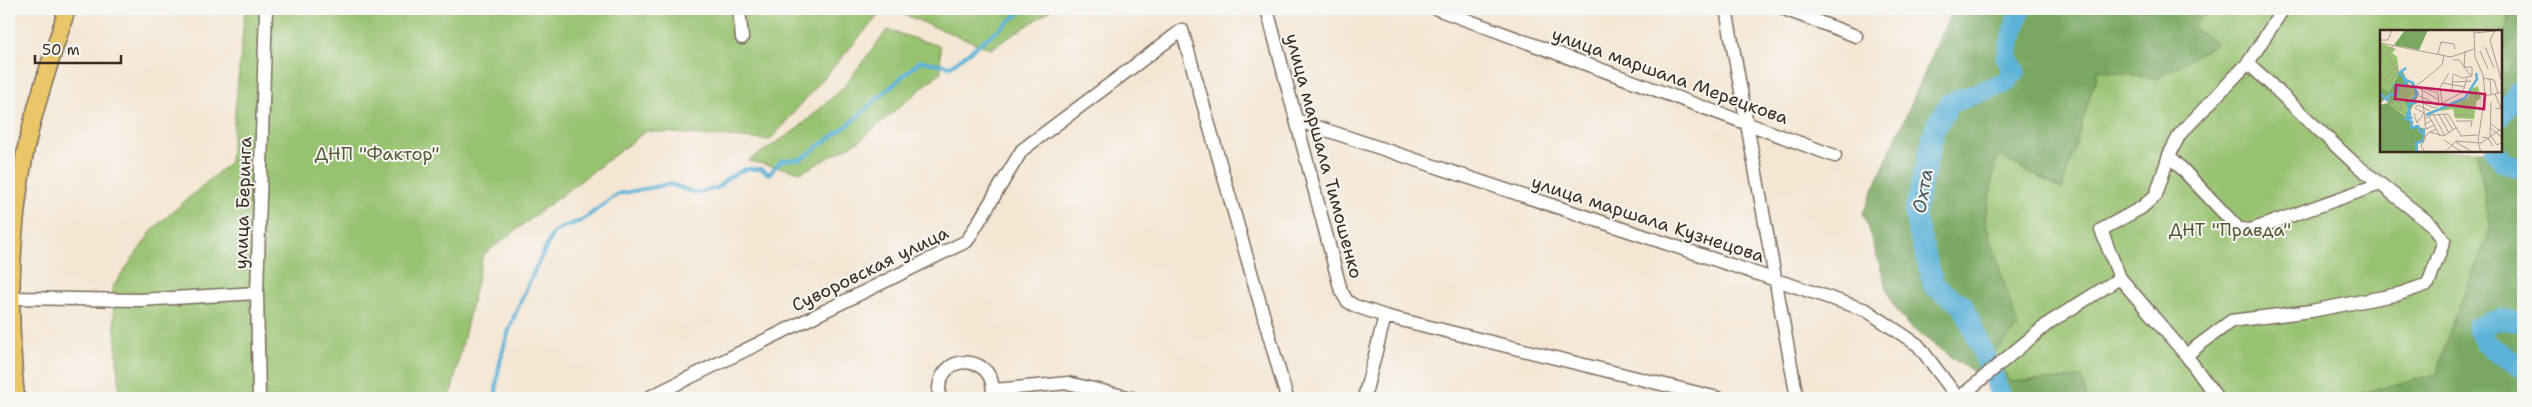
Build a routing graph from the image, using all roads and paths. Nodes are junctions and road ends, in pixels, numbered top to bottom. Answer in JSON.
{"nodes":[{"id":1,"x":67,"y":9,"type":"edge"},
{"id":2,"x":266,"y":9,"type":"edge"},
{"id":3,"x":739,"y":9,"type":"edge"},
{"id":4,"x":1267,"y":9,"type":"edge"},
{"id":5,"x":1438,"y":9,"type":"edge"},
{"id":6,"x":1726,"y":9,"type":"edge"},
{"id":7,"x":1784,"y":9,"type":"edge"},
{"id":8,"x":2283,"y":9,"type":"edge"},
{"id":9,"x":1856,"y":36,"type":"dead end"},
{"id":10,"x":742,"y":38,"type":"dead end"},
{"id":11,"x":2248,"y":63,"type":"junction"},
{"id":12,"x":1296,"y":120,"type":"junction"},
{"id":13,"x":1747,"y":123,"type":"junction"},
{"id":14,"x":2169,"y":155,"type":"junction"},
{"id":15,"x":1835,"y":156,"type":"dead end"},
{"id":16,"x":2380,"y":184,"type":"junction"},
{"id":17,"x":2120,"y":278,"type":"junction"},
{"id":18,"x":1776,"y":280,"type":"junction"},
{"id":19,"x":257,"y":293,"type":"junction"},
{"id":20,"x":12,"y":298,"type":"junction"},
{"id":21,"x":1385,"y":316,"type":"junction"},
{"id":22,"x":10,"y":349,"type":"edge"},
{"id":23,"x":2186,"y":355,"type":"junction"},
{"id":24,"x":993,"y":394,"type":"edge"},
{"id":25,"x":1961,"y":396,"type":"edge"},
{"id":26,"x":16,"y":398,"type":"edge"},
{"id":27,"x":259,"y":398,"type":"edge"},
{"id":28,"x":648,"y":398,"type":"edge"},
{"id":29,"x":939,"y":398,"type":"edge"},
{"id":30,"x":1132,"y":398,"type":"edge"},
{"id":31,"x":1287,"y":398,"type":"edge"},
{"id":32,"x":1364,"y":398,"type":"edge"},
{"id":33,"x":1718,"y":398,"type":"edge"},
{"id":34,"x":1797,"y":398,"type":"edge"},
{"id":35,"x":2217,"y":398,"type":"edge"}],
"edges":[{"from":1,"to":20,"type":"main road"},
{"from":2,"to":19,"type":"street","name":"улица Беринга"},
{"from":3,"to":10,"type":"street"},
{"from":4,"to":12,"type":"street","name":"улица маршала Тимошенко"},
{"from":5,"to":13,"type":"street","name":"улица маршала Мерецкова"},
{"from":6,"to":13,"type":"street"},
{"from":7,"to":9,"type":"street"},
{"from":8,"to":11,"type":"street"},
{"from":11,"to":14,"type":"street"},
{"from":11,"to":16,"type":"street"},
{"from":12,"to":18,"type":"street","name":"улица маршала Кузнецова"},
{"from":12,"to":21,"type":"street","name":"улица маршала Тимошенко"},
{"from":13,"to":15,"type":"street","name":"улица маршала Мерецкова"},
{"from":13,"to":18,"type":"street"},
{"from":14,"to":16,"type":"street"},
{"from":14,"to":17,"type":"street"},
{"from":16,"to":23,"type":"street"},
{"from":17,"to":23,"type":"street"},
{"from":17,"to":25,"type":"street"},
{"from":18,"to":25,"type":"street","name":"улица маршала Кузнецова"},
{"from":18,"to":34,"type":"street"},
{"from":19,"to":20,"type":"street"},
{"from":19,"to":27,"type":"street","name":"улица Беринга"},
{"from":20,"to":22,"type":"main road"},
{"from":21,"to":32,"type":"street"},
{"from":21,"to":33,"type":"street","name":"улица маршала Тимошенко"},
{"from":22,"to":26,"type":"main road"},
{"from":23,"to":35,"type":"street"},
{"from":24,"to":29,"type":"street"},
{"from":24,"to":30,"type":"street"},
{"from":28,"to":31,"type":"street","name":"Суворовская улица"}]}
